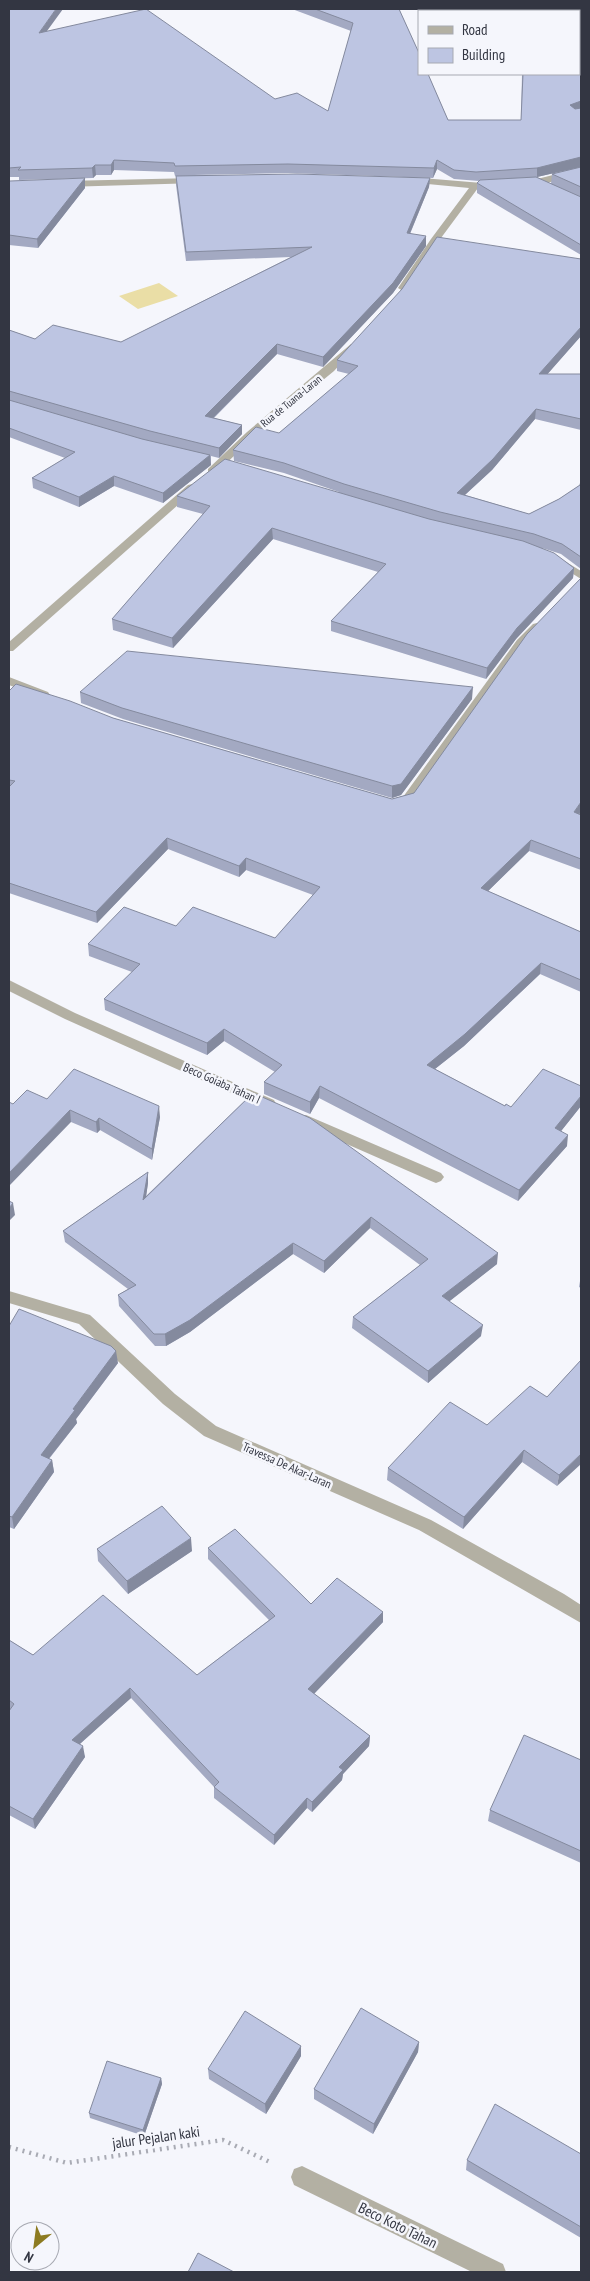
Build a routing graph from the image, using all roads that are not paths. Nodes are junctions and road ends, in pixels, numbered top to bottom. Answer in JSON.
{"nodes":[{"id":1,"x":581,"y":171,"type":"edge"},
{"id":2,"x":208,"y":180,"type":"edge"},
{"id":3,"x":404,"y":180,"type":"edge"},
{"id":4,"x":537,"y":182,"type":"junction"},
{"id":5,"x":59,"y":184,"type":"edge"},
{"id":6,"x":511,"y":184,"type":"edge"},
{"id":7,"x":493,"y":185,"type":"edge"},
{"id":8,"x":475,"y":186,"type":"junction"},
{"id":9,"x":555,"y":190,"type":"edge"},
{"id":10,"x":397,"y":296,"type":"edge"},
{"id":11,"x":357,"y":340,"type":"edge"},
{"id":12,"x":204,"y":458,"type":"edge"},
{"id":13,"x":228,"y":464,"type":"junction"},
{"id":14,"x":547,"y":555,"type":"edge"},
{"id":15,"x":579,"y":581,"type":"edge"},
{"id":16,"x":548,"y":614,"type":"edge"},
{"id":17,"x":9,"y":648,"type":"edge"},
{"id":18,"x":9,"y":681,"type":"edge"},
{"id":19,"x":54,"y":698,"type":"edge"},
{"id":20,"x":388,"y":803,"type":"edge"},
{"id":21,"x":9,"y":985,"type":"edge"},
{"id":22,"x":436,"y":1177,"type":"dead end"},
{"id":23,"x":9,"y":1297,"type":"edge"},
{"id":24,"x":581,"y":1615,"type":"edge"},
{"id":25,"x":302,"y":2177,"type":"road end"},
{"id":26,"x":495,"y":2272,"type":"edge"}],
"edges":[{"from":1,"to":4,"type":"street"},
{"from":2,"to":5,"type":"street"},
{"from":3,"to":8,"type":"street"},
{"from":4,"to":6,"type":"street"},
{"from":4,"to":9,"type":"street"},
{"from":7,"to":8,"type":"street"},
{"from":8,"to":10,"type":"street"},
{"from":11,"to":13,"type":"street","name":"Rua de Tuana-Laran"},
{"from":12,"to":13,"type":"street"},
{"from":13,"to":17,"type":"street","name":"Rua de Tuana-Laran"},
{"from":14,"to":15,"type":"street"},
{"from":16,"to":20,"type":"street"},
{"from":18,"to":19,"type":"street"},
{"from":21,"to":22,"type":"street","name":"Beco Goiaba Tahan I"},
{"from":23,"to":24,"type":"street","name":"Travessa De Akar-Laran"},
{"from":25,"to":26,"type":"street","name":"Beco Koto Tahan"}]}
